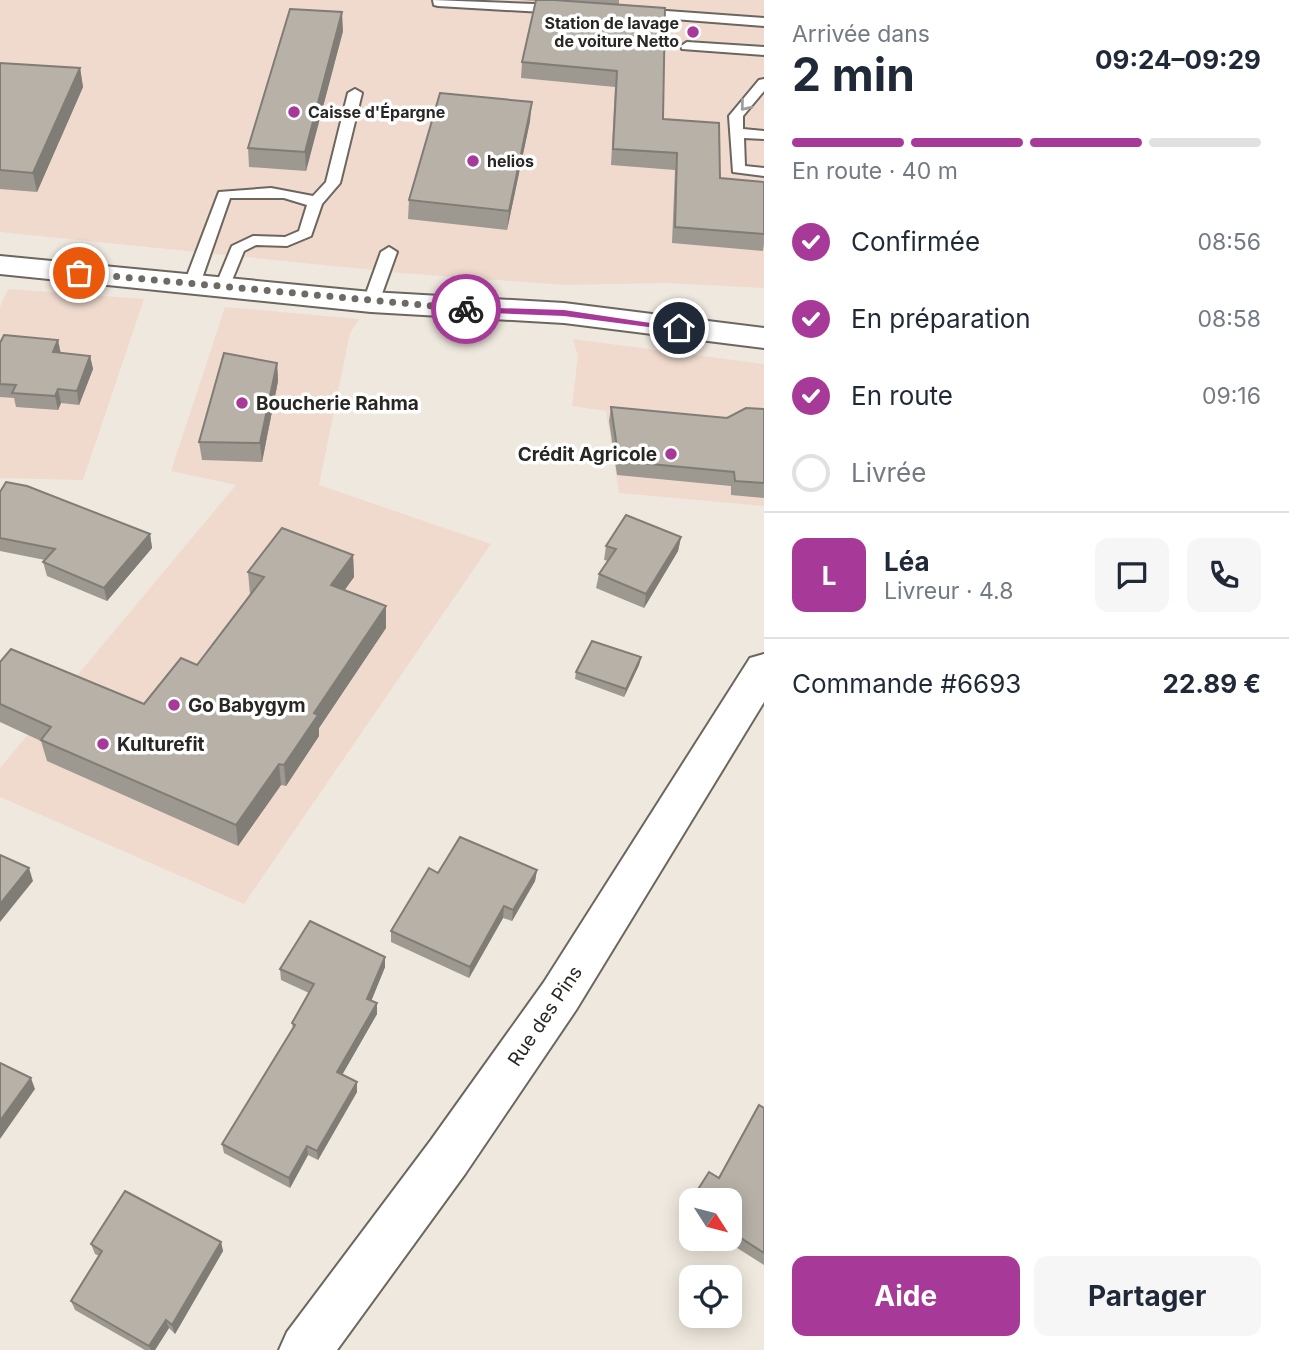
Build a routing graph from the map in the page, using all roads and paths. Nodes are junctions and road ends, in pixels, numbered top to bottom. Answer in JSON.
{"nodes":[{"id":1,"x":438,"y":2,"type":"edge"},
{"id":2,"x":646,"y":7,"type":"edge"},
{"id":3,"x":577,"y":10,"type":"edge"},
{"id":4,"x":619,"y":12,"type":"edge"},
{"id":5,"x":764,"y":22,"type":"edge"},
{"id":6,"x":687,"y":46,"type":"dead end"},
{"id":7,"x":764,"y":51,"type":"edge"},
{"id":8,"x":764,"y":83,"type":"edge"},
{"id":9,"x":355,"y":93,"type":"dead end"},
{"id":10,"x":738,"y":133,"type":"junction"},
{"id":11,"x":764,"y":135,"type":"edge"},
{"id":12,"x":764,"y":172,"type":"edge"},
{"id":13,"x":315,"y":203,"type":"junction"},
{"id":14,"x":389,"y":252,"type":"dead end"},
{"id":15,"x":0,"y":265,"type":"edge"},
{"id":16,"x":192,"y":284,"type":"junction"},
{"id":17,"x":223,"y":287,"type":"junction"},
{"id":18,"x":371,"y":302,"type":"junction"},
{"id":19,"x":564,"y":313,"type":"junction"},
{"id":20,"x":764,"y":314,"type":"edge"},
{"id":21,"x":764,"y":338,"type":"edge"},
{"id":22,"x":764,"y":669,"type":"edge"},
{"id":23,"x":305,"y":1350,"type":"edge"}],
"edges":[{"from":1,"to":3,"type":"lane"},
{"from":2,"to":4,"type":"lane"},
{"from":2,"to":5,"type":"lane"},
{"from":6,"to":7,"type":"lane"},
{"from":8,"to":10,"type":"lane","one_way":true},
{"from":9,"to":13,"type":"lane"},
{"from":10,"to":11,"type":"lane"},
{"from":10,"to":12,"type":"lane"},
{"from":13,"to":16,"type":"lane"},
{"from":13,"to":17,"type":"lane"},
{"from":14,"to":18,"type":"lane"},
{"from":15,"to":16,"type":"main road"},
{"from":16,"to":17,"type":"main road"},
{"from":17,"to":18,"type":"main road"},
{"from":18,"to":19,"type":"main road"},
{"from":19,"to":20,"type":"main road"},
{"from":19,"to":21,"type":"main road"},
{"from":22,"to":23,"type":"main road","name":"Rue des Pins"}]}
